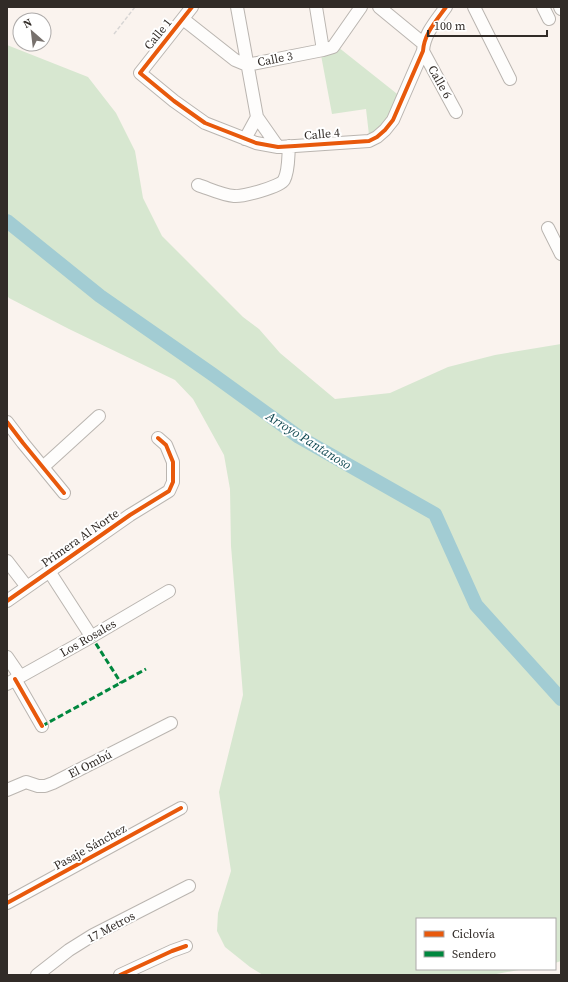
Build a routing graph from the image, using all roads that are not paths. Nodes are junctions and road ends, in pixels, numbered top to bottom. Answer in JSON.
{"nodes":[{"id":1,"x":192,"y":7,"type":"edge"},
{"id":2,"x":237,"y":7,"type":"edge"},
{"id":3,"x":316,"y":7,"type":"edge"},
{"id":4,"x":361,"y":7,"type":"edge"},
{"id":5,"x":379,"y":7,"type":"edge"},
{"id":6,"x":446,"y":7,"type":"edge"},
{"id":7,"x":474,"y":7,"type":"edge"},
{"id":8,"x":543,"y":7,"type":"edge"},
{"id":9,"x":183,"y":19,"type":"junction"},
{"id":10,"x":549,"y":19,"type":"dead end"},
{"id":11,"x":423,"y":47,"type":"junction"},
{"id":12,"x":323,"y":50,"type":"junction"},
{"id":13,"x":247,"y":65,"type":"junction"},
{"id":14,"x":140,"y":73,"type":"joint"},
{"id":15,"x":510,"y":79,"type":"dead end"},
{"id":16,"x":456,"y":112,"type":"dead end"},
{"id":17,"x":257,"y":117,"type":"junction"},
{"id":18,"x":245,"y":139,"type":"junction"},
{"id":19,"x":283,"y":146,"type":"junction"},
{"id":20,"x":198,"y":185,"type":"dead end"},
{"id":21,"x":548,"y":228,"type":"dead end"},
{"id":22,"x":561,"y":254,"type":"edge"},
{"id":23,"x":99,"y":416,"type":"dead end"},
{"id":24,"x":7,"y":422,"type":"edge"},
{"id":25,"x":158,"y":438,"type":"dead end"},
{"id":26,"x":43,"y":467,"type":"junction"},
{"id":27,"x":64,"y":493,"type":"dead end"},
{"id":28,"x":7,"y":561,"type":"edge"},
{"id":29,"x":49,"y":571,"type":"junction"},
{"id":30,"x":27,"y":587,"type":"junction"},
{"id":31,"x":169,"y":591,"type":"dead end"},
{"id":32,"x":7,"y":601,"type":"edge"},
{"id":33,"x":91,"y":636,"type":"junction"},
{"id":34,"x":7,"y":657,"type":"edge"},
{"id":35,"x":14,"y":680,"type":"edge"},
{"id":36,"x":171,"y":723,"type":"dead end"},
{"id":37,"x":42,"y":726,"type":"dead end"},
{"id":38,"x":7,"y":790,"type":"edge"},
{"id":39,"x":181,"y":808,"type":"dead end"},
{"id":40,"x":189,"y":886,"type":"dead end"},
{"id":41,"x":7,"y":903,"type":"edge"},
{"id":42,"x":186,"y":946,"type":"dead end"},
{"id":43,"x":37,"y":975,"type":"edge"},
{"id":44,"x":120,"y":975,"type":"edge"}],
"edges":[{"from":1,"to":9,"type":"street","name":"Calle 1"},
{"from":2,"to":13,"type":"street"},
{"from":3,"to":12,"type":"street"},
{"from":4,"to":12,"type":"street","name":"Calle 3"},
{"from":5,"to":11,"type":"street","name":"Calle 6"},
{"from":6,"to":11,"type":"street","name":"Calle 4"},
{"from":7,"to":15,"type":"street"},
{"from":8,"to":10,"type":"street"},
{"from":9,"to":13,"type":"street","name":"Calle 3"},
{"from":9,"to":14,"type":"street","name":"Calle 1"},
{"from":11,"to":16,"type":"street","name":"Calle 6"},
{"from":11,"to":19,"type":"street","name":"Calle 4"},
{"from":12,"to":13,"type":"street","name":"Calle 3"},
{"from":13,"to":17,"type":"street"},
{"from":14,"to":18,"type":"street","name":"Calle 4"},
{"from":17,"to":18,"type":"street"},
{"from":17,"to":19,"type":"street"},
{"from":18,"to":19,"type":"street","name":"Calle 4"},
{"from":19,"to":20,"type":"street"},
{"from":21,"to":22,"type":"street"},
{"from":23,"to":26,"type":"street"},
{"from":24,"to":26,"type":"street"},
{"from":25,"to":29,"type":"street","name":"Primera Al Norte"},
{"from":26,"to":27,"type":"street"},
{"from":28,"to":30,"type":"street"},
{"from":29,"to":30,"type":"street","name":"Primera Al Norte"},
{"from":29,"to":33,"type":"street"},
{"from":30,"to":32,"type":"street","name":"Primera Al Norte"},
{"from":31,"to":33,"type":"street","name":"Los Rosales"},
{"from":33,"to":35,"type":"street","name":"Los Rosales"},
{"from":34,"to":35,"type":"street"},
{"from":35,"to":37,"type":"street"},
{"from":36,"to":38,"type":"street","name":"El Ombú"},
{"from":39,"to":41,"type":"street","name":"Pasaje Sánchez"},
{"from":40,"to":43,"type":"street","name":"17 Metros"},
{"from":42,"to":44,"type":"street"}]}
